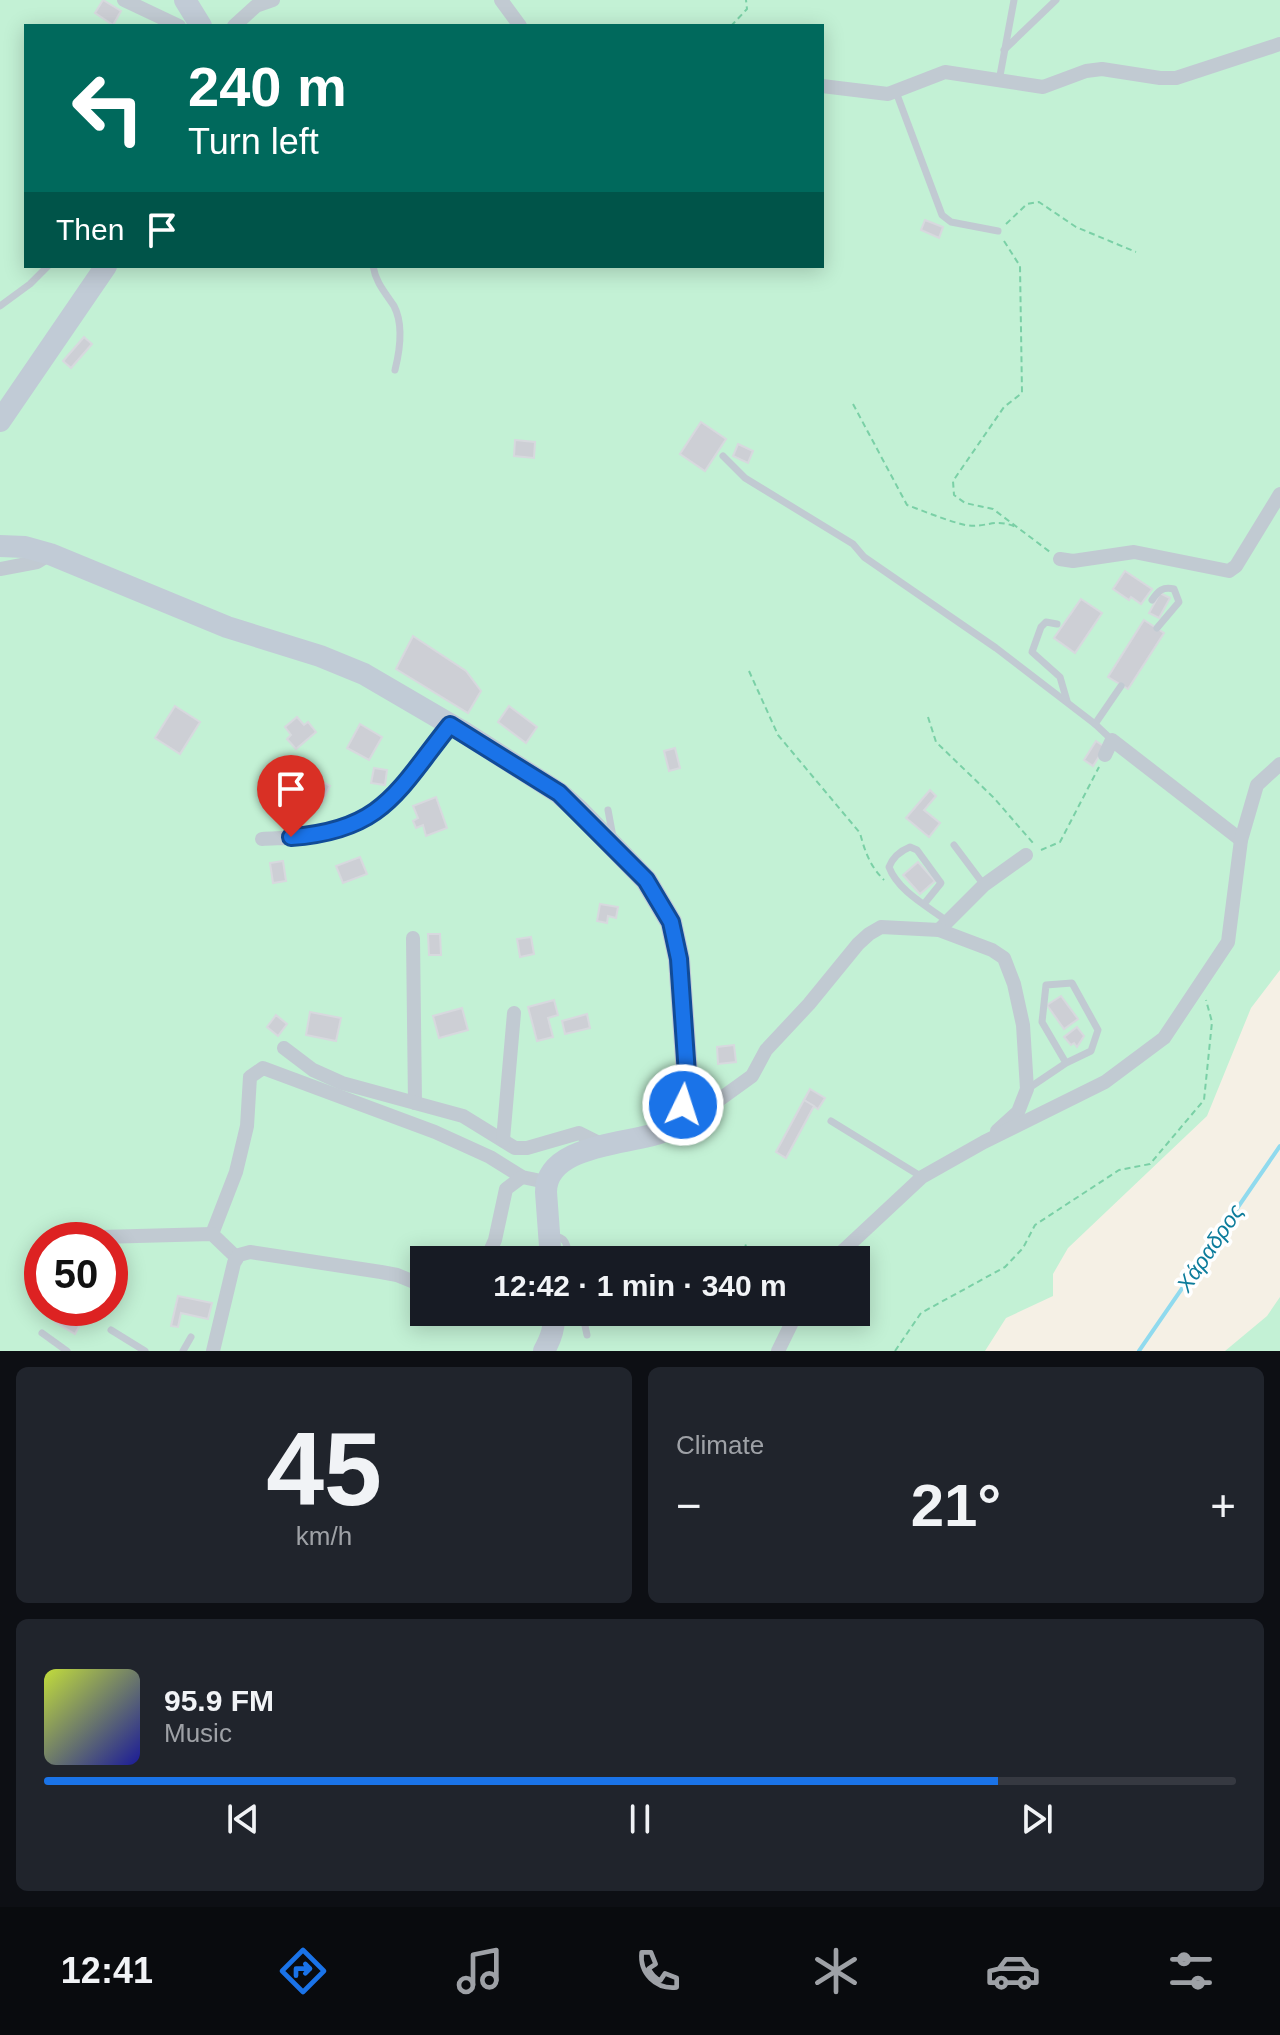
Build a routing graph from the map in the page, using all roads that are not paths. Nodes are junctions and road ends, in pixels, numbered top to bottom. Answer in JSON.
{"nodes":[{"id":1,"x":124,"y":0,"type":"edge"},
{"id":2,"x":185,"y":0,"type":"edge"},
{"id":3,"x":273,"y":0,"type":"edge"},
{"id":4,"x":501,"y":0,"type":"edge"},
{"id":5,"x":1014,"y":0,"type":"edge"},
{"id":6,"x":1056,"y":0,"type":"edge"},
{"id":7,"x":175,"y":24,"type":"edge"},
{"id":8,"x":200,"y":24,"type":"edge"},
{"id":9,"x":236,"y":24,"type":"edge"},
{"id":10,"x":519,"y":24,"type":"edge"},
{"id":11,"x":1280,"y":44,"type":"edge"},
{"id":12,"x":1003,"y":51,"type":"junction"},
{"id":13,"x":999,"y":81,"type":"junction"},
{"id":14,"x":824,"y":86,"type":"edge"},
{"id":15,"x":845,"y":87,"type":"junction"},
{"id":16,"x":896,"y":92,"type":"junction"},
{"id":17,"x":824,"y":94,"type":"edge"},
{"id":18,"x":998,"y":231,"type":"road end"},
{"id":19,"x":46,"y":268,"type":"edge"},
{"id":20,"x":105,"y":268,"type":"edge"},
{"id":21,"x":373,"y":268,"type":"edge"},
{"id":22,"x":0,"y":306,"type":"edge"},
{"id":23,"x":395,"y":370,"type":"dead end"},
{"id":24,"x":0,"y":421,"type":"edge"},
{"id":25,"x":723,"y":456,"type":"dead end"},
{"id":26,"x":1280,"y":494,"type":"edge"},
{"id":27,"x":0,"y":546,"type":"edge"},
{"id":28,"x":50,"y":554,"type":"junction"},
{"id":29,"x":1060,"y":559,"type":"road end"},
{"id":30,"x":0,"y":569,"type":"edge"},
{"id":31,"x":1152,"y":600,"type":"dead end"},
{"id":32,"x":1057,"y":624,"type":"dead end"},
{"id":33,"x":1157,"y":628,"type":"dead end"},
{"id":34,"x":1121,"y":686,"type":"dead end"},
{"id":35,"x":1068,"y":703,"type":"junction"},
{"id":36,"x":1095,"y":724,"type":"junction"},
{"id":37,"x":450,"y":725,"type":"junction"},
{"id":38,"x":1112,"y":740,"type":"junction"},
{"id":39,"x":1105,"y":755,"type":"road end"},
{"id":40,"x":1280,"y":764,"type":"edge"},
{"id":41,"x":608,"y":810,"type":"dead end"},
{"id":42,"x":262,"y":839,"type":"dead end"},
{"id":43,"x":1241,"y":840,"type":"junction"},
{"id":44,"x":954,"y":845,"type":"dead end"},
{"id":45,"x":614,"y":847,"type":"junction"},
{"id":46,"x":1026,"y":855,"type":"dead end"},
{"id":47,"x":984,"y":885,"type":"junction"},
{"id":48,"x":924,"y":904,"type":"junction"},
{"id":49,"x":943,"y":925,"type":"junction"},
{"id":50,"x":413,"y":938,"type":"dead end"},
{"id":51,"x":514,"y":1013,"type":"dead end"},
{"id":52,"x":284,"y":1048,"type":"dead end"},
{"id":53,"x":1066,"y":1063,"type":"junction"},
{"id":54,"x":1027,"y":1089,"type":"junction"},
{"id":55,"x":415,"y":1103,"type":"junction"},
{"id":56,"x":675,"y":1121,"type":"junction"},
{"id":57,"x":831,"y":1121,"type":"dead end"},
{"id":58,"x":503,"y":1140,"type":"junction"},
{"id":59,"x":984,"y":1142,"type":"junction"},
{"id":60,"x":605,"y":1146,"type":"junction"},
{"id":61,"x":522,"y":1177,"type":"junction"},
{"id":62,"x":922,"y":1177,"type":"junction"},
{"id":63,"x":546,"y":1182,"type":"junction"},
{"id":64,"x":212,"y":1234,"type":"junction"},
{"id":65,"x":128,"y":1236,"type":"edge"},
{"id":66,"x":550,"y":1236,"type":"junction"},
{"id":67,"x":492,"y":1246,"type":"edge"},
{"id":68,"x":550,"y":1246,"type":"edge"},
{"id":69,"x":567,"y":1246,"type":"edge"},
{"id":70,"x":848,"y":1246,"type":"edge"},
{"id":71,"x":236,"y":1257,"type":"junction"},
{"id":72,"x":410,"y":1280,"type":"edge"},
{"id":73,"x":554,"y":1326,"type":"edge"},
{"id":74,"x":585,"y":1326,"type":"edge"},
{"id":75,"x":790,"y":1326,"type":"edge"},
{"id":76,"x":111,"y":1330,"type":"dead end"},
{"id":77,"x":42,"y":1333,"type":"dead end"},
{"id":78,"x":587,"y":1335,"type":"dead end"},
{"id":79,"x":191,"y":1337,"type":"dead end"},
{"id":80,"x":67,"y":1351,"type":"edge"},
{"id":81,"x":145,"y":1351,"type":"edge"},
{"id":82,"x":183,"y":1351,"type":"edge"},
{"id":83,"x":213,"y":1351,"type":"edge"},
{"id":84,"x":544,"y":1351,"type":"edge"},
{"id":85,"x":778,"y":1351,"type":"edge"}],
"edges":[{"from":1,"to":7,"type":"street"},
{"from":2,"to":8,"type":"main road"},
{"from":3,"to":9,"type":"street"},
{"from":4,"to":10,"type":"street"},
{"from":5,"to":12,"type":"lane"},
{"from":6,"to":12,"type":"lane"},
{"from":11,"to":13,"type":"street"},
{"from":12,"to":13,"type":"lane"},
{"from":13,"to":16,"type":"street"},
{"from":14,"to":15,"type":"street"},
{"from":15,"to":16,"type":"street"},
{"from":15,"to":17,"type":"lane"},
{"from":16,"to":18,"type":"lane"},
{"from":19,"to":22,"type":"lane"},
{"from":20,"to":24,"type":"main road"},
{"from":21,"to":23,"type":"lane"},
{"from":25,"to":35,"type":"lane"},
{"from":26,"to":29,"type":"street"},
{"from":27,"to":28,"type":"main road"},
{"from":28,"to":30,"type":"street"},
{"from":28,"to":37,"type":"main road"},
{"from":31,"to":33,"type":"lane"},
{"from":32,"to":35,"type":"lane"},
{"from":34,"to":36,"type":"lane"},
{"from":35,"to":36,"type":"lane"},
{"from":36,"to":38,"type":"lane"},
{"from":37,"to":42,"type":"street"},
{"from":37,"to":45,"type":"main road"},
{"from":38,"to":39,"type":"street"},
{"from":38,"to":43,"type":"street"},
{"from":40,"to":43,"type":"street"},
{"from":41,"to":45,"type":"lane"},
{"from":43,"to":59,"type":"street"},
{"from":44,"to":47,"type":"lane"},
{"from":45,"to":56,"type":"main road"},
{"from":46,"to":47,"type":"street"},
{"from":47,"to":49,"type":"street"},
{"from":48,"to":48,"type":"lane"},
{"from":48,"to":49,"type":"lane"},
{"from":49,"to":54,"type":"street"},
{"from":49,"to":56,"type":"street"},
{"from":50,"to":55,"type":"street"},
{"from":51,"to":58,"type":"street"},
{"from":52,"to":55,"type":"street"},
{"from":53,"to":53,"type":"lane"},
{"from":53,"to":54,"type":"lane"},
{"from":54,"to":59,"type":"street"},
{"from":55,"to":58,"type":"street"},
{"from":56,"to":60,"type":"main road"},
{"from":57,"to":62,"type":"lane"},
{"from":58,"to":60,"type":"street"},
{"from":59,"to":62,"type":"street"},
{"from":60,"to":63,"type":"main road"},
{"from":61,"to":63,"type":"street"},
{"from":61,"to":64,"type":"street"},
{"from":61,"to":67,"type":"street"},
{"from":62,"to":70,"type":"street"},
{"from":63,"to":66,"type":"main road"},
{"from":64,"to":65,"type":"street"},
{"from":64,"to":71,"type":"street"},
{"from":66,"to":68,"type":"main road"},
{"from":66,"to":69,"type":"lane"},
{"from":71,"to":72,"type":"street"},
{"from":71,"to":83,"type":"street"},
{"from":73,"to":84,"type":"main road"},
{"from":74,"to":78,"type":"lane"},
{"from":75,"to":85,"type":"street"},
{"from":76,"to":81,"type":"lane"},
{"from":77,"to":80,"type":"lane"},
{"from":79,"to":82,"type":"lane"}]}
